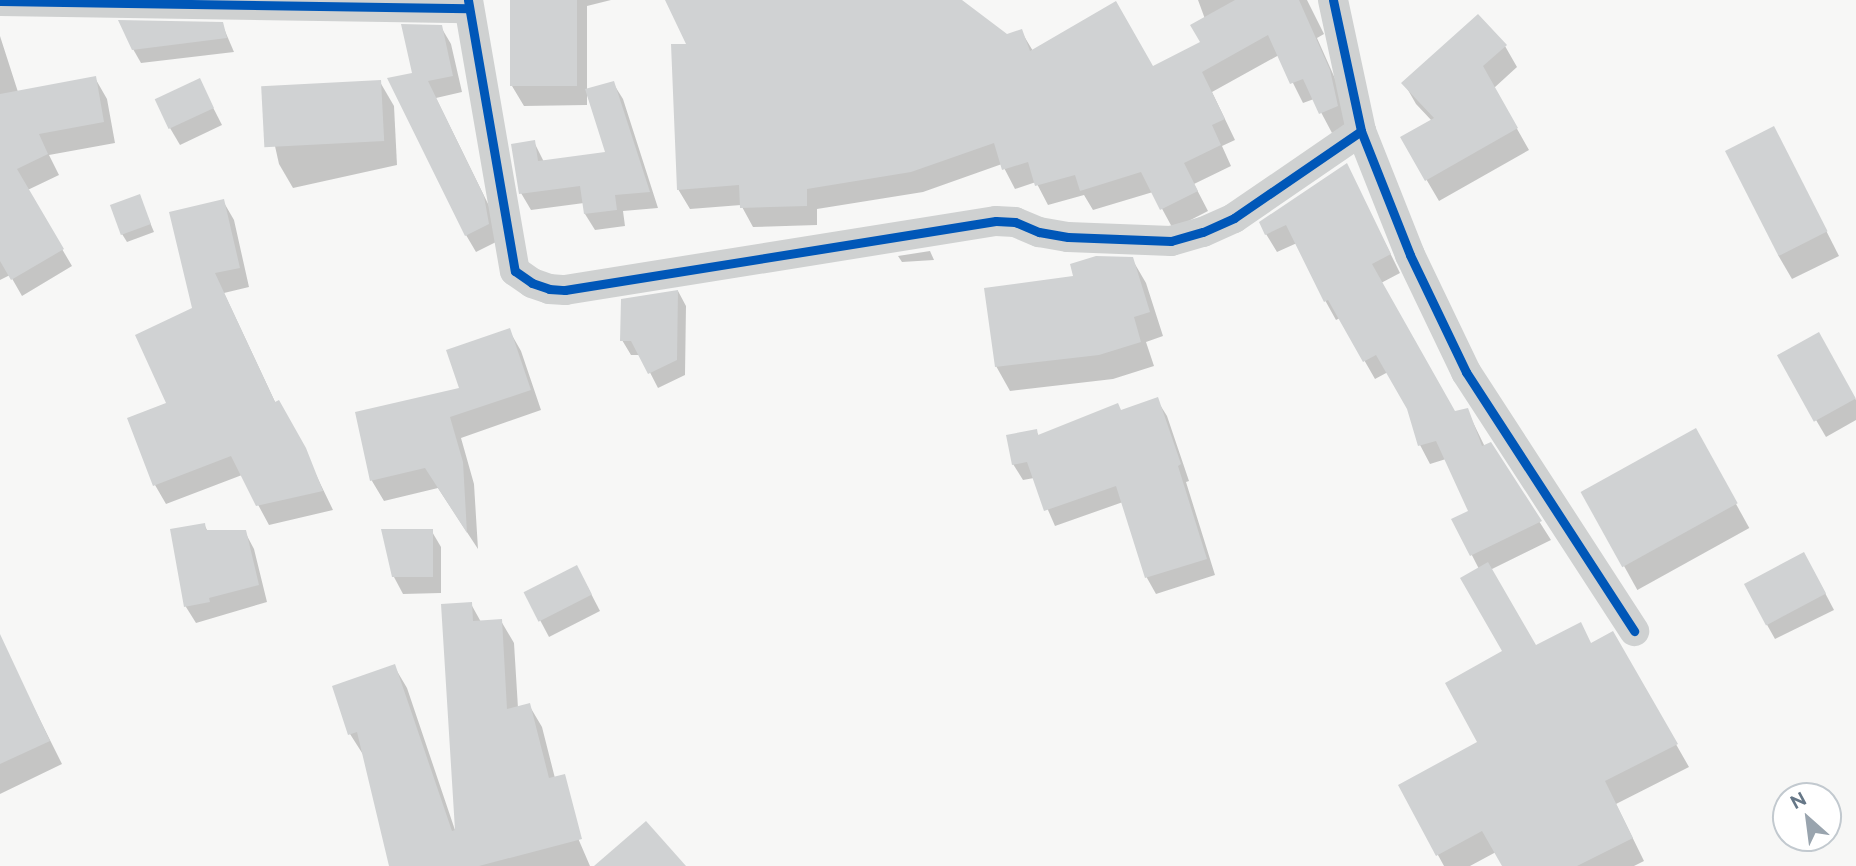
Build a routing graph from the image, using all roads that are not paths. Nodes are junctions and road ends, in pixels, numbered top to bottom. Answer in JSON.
{"nodes":[{"id":1,"x":1333,"y":0,"type":"edge"},
{"id":2,"x":0,"y":1,"type":"edge"},
{"id":3,"x":468,"y":4,"type":"edge"},
{"id":4,"x":1360,"y":131,"type":"junction"},
{"id":5,"x":1634,"y":631,"type":"dead end"}],
"edges":[{"from":1,"to":4,"type":"street"},
{"from":2,"to":3,"type":"street"},
{"from":3,"to":4,"type":"street"},
{"from":4,"to":5,"type":"street"}]}
